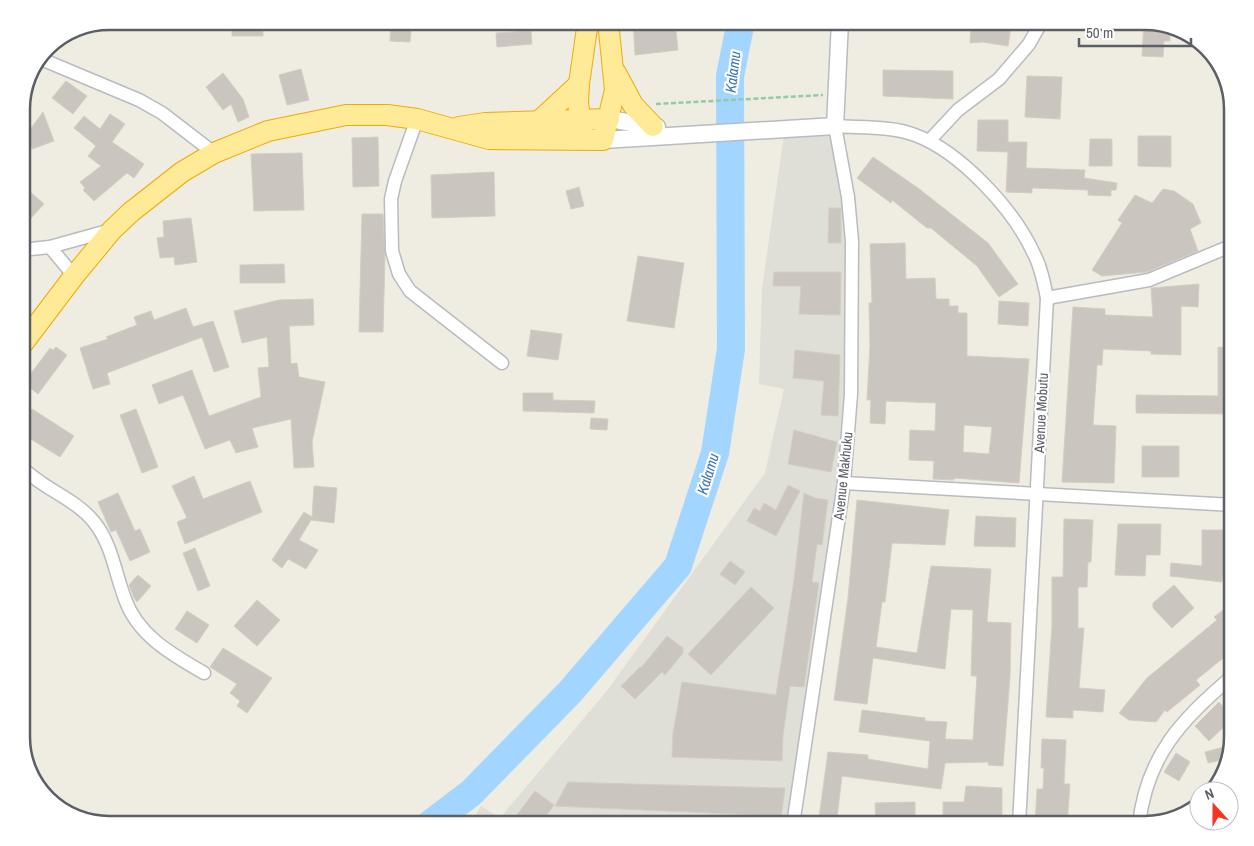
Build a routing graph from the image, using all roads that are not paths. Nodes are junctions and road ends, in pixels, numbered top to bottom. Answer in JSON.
{"nodes":[{"id":1,"x":587,"y":30,"type":"edge"},
{"id":2,"x":609,"y":30,"type":"edge"},
{"id":3,"x":840,"y":30,"type":"edge"},
{"id":4,"x":1037,"y":30,"type":"edge"},
{"id":5,"x":46,"y":61,"type":"edge"},
{"id":6,"x":615,"y":73,"type":"junction"},
{"id":7,"x":579,"y":84,"type":"junction"},
{"id":8,"x":417,"y":119,"type":"junction"},
{"id":9,"x":580,"y":119,"type":"junction"},
{"id":10,"x":609,"y":119,"type":"junction"},
{"id":11,"x":538,"y":122,"type":"junction"},
{"id":12,"x":653,"y":126,"type":"junction"},
{"id":13,"x":836,"y":126,"type":"junction"},
{"id":14,"x":455,"y":128,"type":"junction"},
{"id":15,"x":686,"y":134,"type":"junction"},
{"id":16,"x":582,"y":140,"type":"junction"},
{"id":17,"x":603,"y":140,"type":"junction"},
{"id":18,"x":929,"y":141,"type":"junction"},
{"id":19,"x":214,"y":152,"type":"junction"},
{"id":20,"x":112,"y":230,"type":"junction"},
{"id":21,"x":50,"y":247,"type":"junction"},
{"id":22,"x":30,"y":249,"type":"edge"},
{"id":23,"x":1224,"y":249,"type":"edge"},
{"id":24,"x":74,"y":276,"type":"junction"},
{"id":25,"x":1047,"y":298,"type":"junction"},
{"id":26,"x":30,"y":334,"type":"edge"},
{"id":27,"x":502,"y":363,"type":"dead end"},
{"id":28,"x":30,"y":476,"type":"edge"},
{"id":29,"x":844,"y":483,"type":"junction"},
{"id":30,"x":1037,"y":495,"type":"junction"},
{"id":31,"x":1224,"y":505,"type":"edge"},
{"id":32,"x":204,"y":673,"type":"dead end"},
{"id":33,"x":1224,"y":683,"type":"edge"},
{"id":34,"x":794,"y":816,"type":"edge"},
{"id":35,"x":1019,"y":816,"type":"edge"},
{"id":36,"x":1140,"y":816,"type":"edge"}],
"edges":[{"from":1,"to":7,"type":"highway"},
{"from":2,"to":6,"type":"highway"},
{"from":3,"to":13,"type":"main road"},
{"from":4,"to":18,"type":"street"},
{"from":5,"to":19,"type":"street"},
{"from":6,"to":10,"type":"highway"},
{"from":6,"to":12,"type":"highway"},
{"from":7,"to":9,"type":"highway"},
{"from":7,"to":11,"type":"highway"},
{"from":8,"to":14,"type":"highway"},
{"from":8,"to":19,"type":"highway"},
{"from":8,"to":27,"type":"street"},
{"from":9,"to":10,"type":"highway"},
{"from":9,"to":11,"type":"highway"},
{"from":9,"to":16,"type":"highway"},
{"from":10,"to":12,"type":"main road"},
{"from":10,"to":17,"type":"highway"},
{"from":11,"to":14,"type":"highway"},
{"from":12,"to":15,"type":"main road"},
{"from":13,"to":15,"type":"main road"},
{"from":13,"to":18,"type":"street","name":"Avenue Mobutu"},
{"from":13,"to":29,"type":"street","name":"Avenue Makhuku"},
{"from":14,"to":16,"type":"highway"},
{"from":15,"to":17,"type":"main road"},
{"from":16,"to":17,"type":"highway"},
{"from":18,"to":25,"type":"street","name":"Avenue Mobutu"},
{"from":19,"to":20,"type":"highway"},
{"from":20,"to":21,"type":"street"},
{"from":20,"to":24,"type":"highway"},
{"from":21,"to":22,"type":"street"},
{"from":21,"to":24,"type":"street"},
{"from":23,"to":25,"type":"street"},
{"from":24,"to":26,"type":"highway"},
{"from":25,"to":30,"type":"street","name":"Avenue Mobutu"},
{"from":28,"to":32,"type":"street"},
{"from":29,"to":30,"type":"street"},
{"from":29,"to":34,"type":"street","name":"Avenue Makhuku"},
{"from":30,"to":31,"type":"street"},
{"from":30,"to":35,"type":"street","name":"Avenue Mobutu"},
{"from":33,"to":36,"type":"street"}]}
